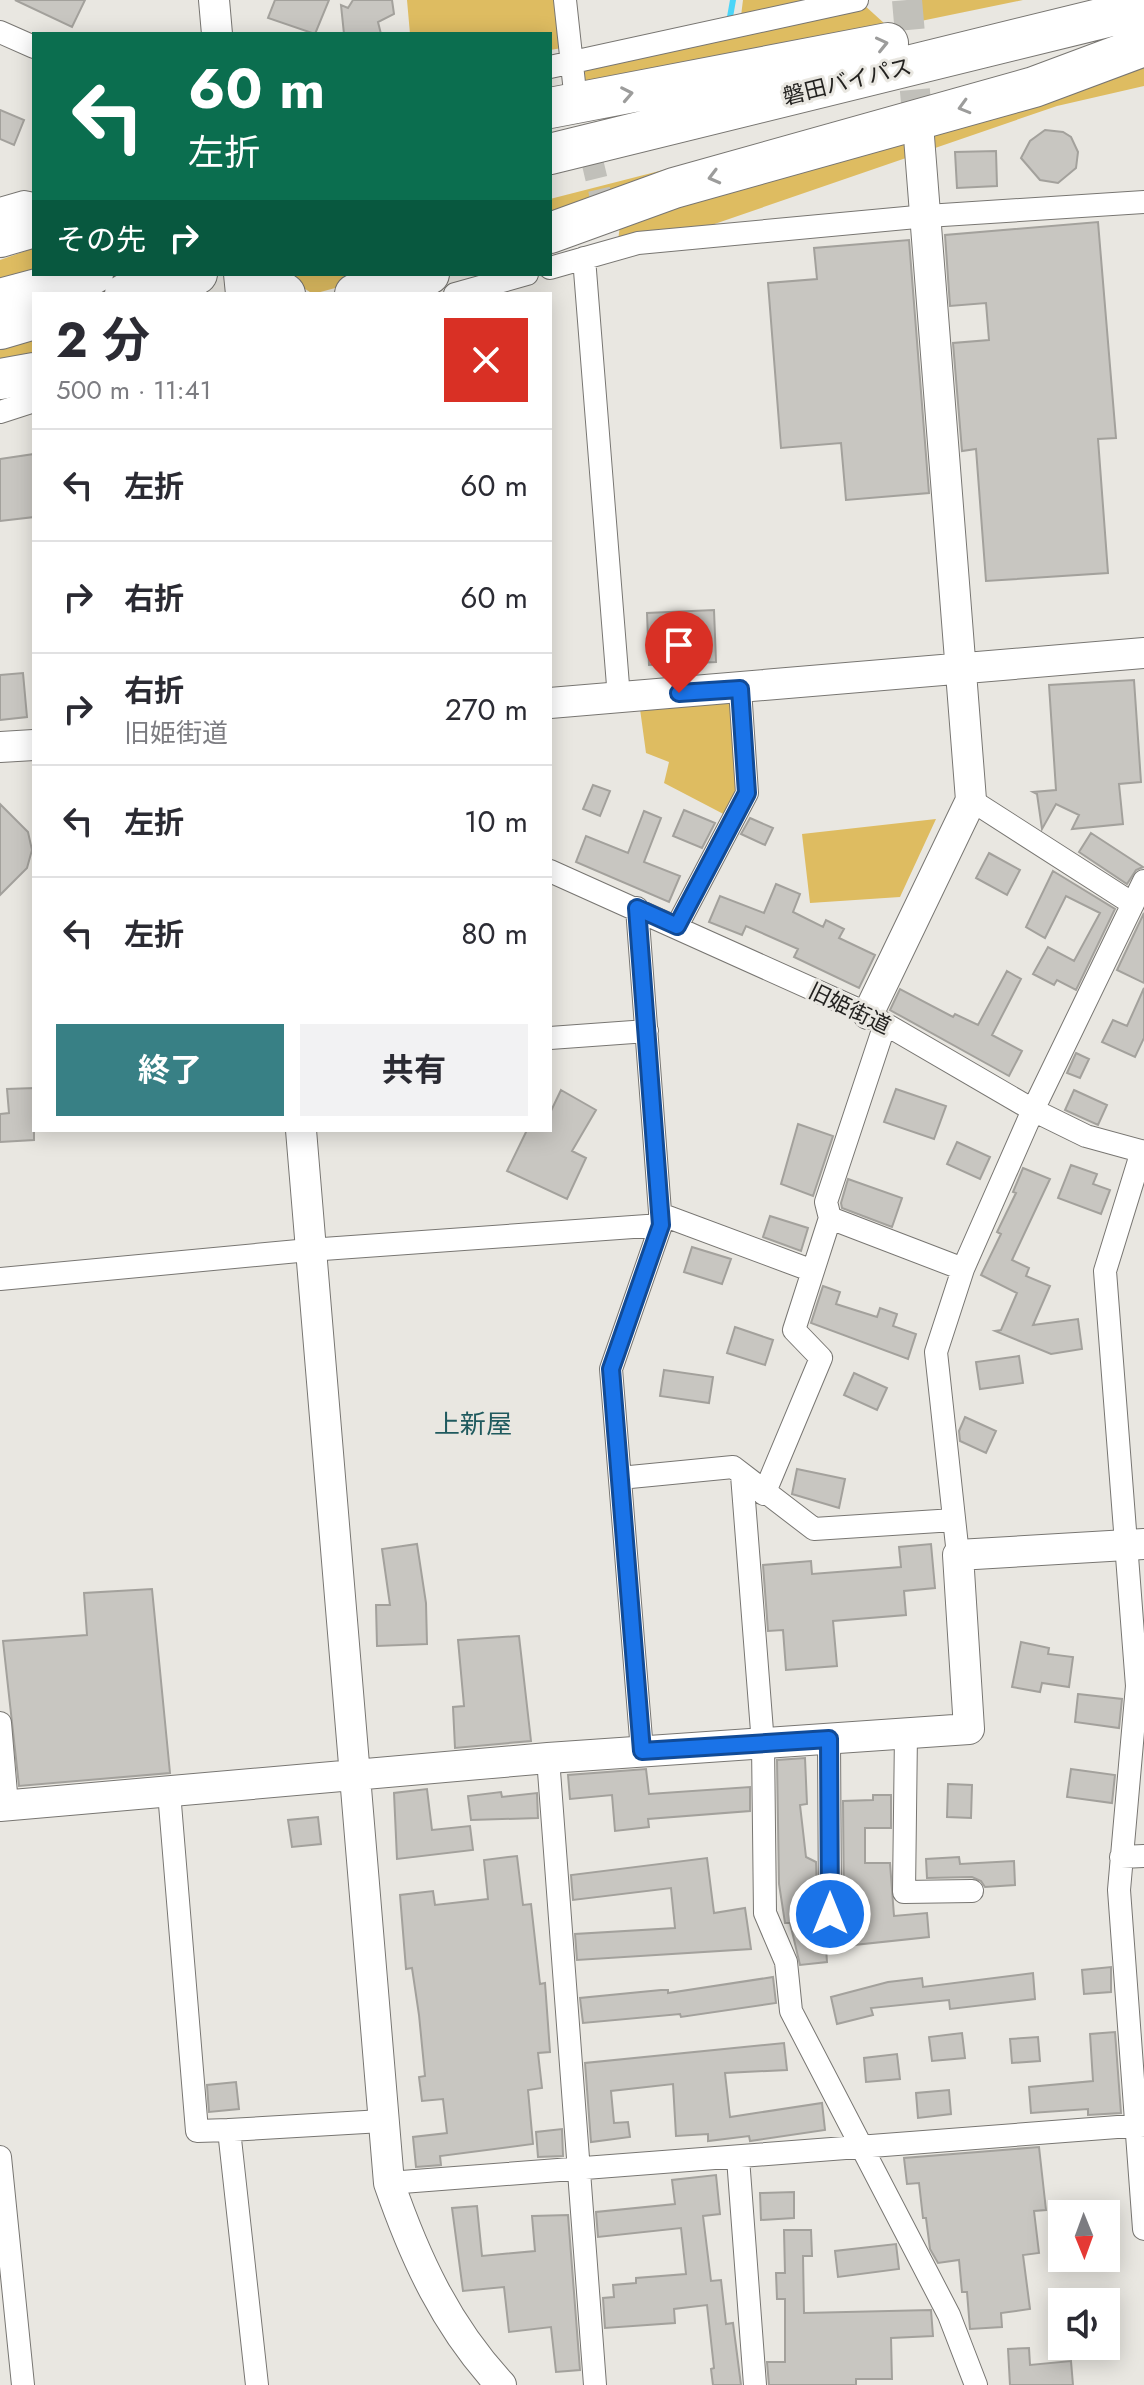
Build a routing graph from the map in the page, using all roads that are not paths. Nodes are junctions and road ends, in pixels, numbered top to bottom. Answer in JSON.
{"nodes":[{"id":1,"x":214,"y":0,"type":"edge"},
{"id":2,"x":565,"y":0,"type":"edge"},
{"id":3,"x":857,"y":0,"type":"edge"},
{"id":4,"x":1076,"y":0,"type":"edge"},
{"id":5,"x":1144,"y":8,"type":"edge"},
{"id":6,"x":0,"y":32,"type":"edge"},
{"id":7,"x":217,"y":32,"type":"edge"},
{"id":8,"x":1144,"y":36,"type":"edge"},
{"id":9,"x":32,"y":46,"type":"edge"},
{"id":10,"x":1144,"y":46,"type":"edge"},
{"id":11,"x":561,"y":80,"type":"edge"},
{"id":12,"x":919,"y":137,"type":"tunnel mouth"},
{"id":13,"x":552,"y":154,"type":"edge"},
{"id":14,"x":552,"y":181,"type":"edge"},
{"id":15,"x":1144,"y":202,"type":"edge"},
{"id":16,"x":32,"y":204,"type":"edge"},
{"id":17,"x":0,"y":209,"type":"edge"},
{"id":18,"x":927,"y":216,"type":"junction"},
{"id":19,"x":607,"y":224,"type":"tunnel mouth"},
{"id":20,"x":32,"y":228,"type":"edge"},
{"id":21,"x":552,"y":232,"type":"edge"},
{"id":22,"x":0,"y":237,"type":"edge"},
{"id":23,"x":617,"y":249,"type":"junction"},
{"id":24,"x":584,"y":258,"type":"junction"},
{"id":25,"x":552,"y":267,"type":"edge"},
{"id":26,"x":86,"y":276,"type":"edge"},
{"id":27,"x":218,"y":276,"type":"edge"},
{"id":28,"x":260,"y":276,"type":"edge"},
{"id":29,"x":423,"y":276,"type":"edge"},
{"id":30,"x":520,"y":276,"type":"edge"},
{"id":31,"x":198,"y":282,"type":"edge"},
{"id":32,"x":137,"y":292,"type":"edge"},
{"id":33,"x":282,"y":292,"type":"edge"},
{"id":34,"x":374,"y":292,"type":"edge"},
{"id":35,"x":462,"y":292,"type":"edge"},
{"id":36,"x":0,"y":299,"type":"edge"},
{"id":37,"x":32,"y":320,"type":"edge"},
{"id":38,"x":0,"y":329,"type":"edge"},
{"id":39,"x":32,"y":373,"type":"edge"},
{"id":40,"x":0,"y":379,"type":"edge"},
{"id":41,"x":32,"y":402,"type":"edge"},
{"id":42,"x":0,"y":412,"type":"edge"},
{"id":43,"x":1144,"y":653,"type":"edge"},
{"id":44,"x":962,"y":669,"type":"junction"},
{"id":45,"x":740,"y":689,"type":"junction"},
{"id":46,"x":619,"y":698,"type":"junction"},
{"id":47,"x":552,"y":703,"type":"edge"},
{"id":48,"x":32,"y":745,"type":"edge"},
{"id":49,"x":0,"y":747,"type":"edge"},
{"id":50,"x":971,"y":800,"type":"junction"},
{"id":51,"x":552,"y":872,"type":"edge"},
{"id":52,"x":1144,"y":881,"type":"edge"},
{"id":53,"x":1133,"y":904,"type":"junction"},
{"id":54,"x":637,"y":908,"type":"junction"},
{"id":55,"x":677,"y":926,"type":"junction"},
{"id":56,"x":876,"y":1019,"type":"junction"},
{"id":57,"x":647,"y":1031,"type":"junction"},
{"id":58,"x":552,"y":1038,"type":"edge"},
{"id":59,"x":1033,"y":1110,"type":"junction"},
{"id":60,"x":301,"y":1132,"type":"edge"},
{"id":61,"x":1143,"y":1152,"type":"edge"},
{"id":62,"x":830,"y":1218,"type":"junction"},
{"id":63,"x":661,"y":1220,"type":"junction"},
{"id":64,"x":309,"y":1250,"type":"junction"},
{"id":65,"x":963,"y":1269,"type":"junction"},
{"id":66,"x":813,"y":1271,"type":"junction"},
{"id":67,"x":0,"y":1279,"type":"edge"},
{"id":68,"x":742,"y":1475,"type":"junction"},
{"id":69,"x":620,"y":1478,"type":"junction"},
{"id":70,"x":764,"y":1494,"type":"junction"},
{"id":71,"x":954,"y":1520,"type":"junction"},
{"id":72,"x":1136,"y":1544,"type":"edge"},
{"id":73,"x":958,"y":1555,"type":"junction"},
{"id":74,"x":0,"y":1723,"type":"edge"},
{"id":75,"x":906,"y":1733,"type":"junction"},
{"id":76,"x":829,"y":1739,"type":"junction"},
{"id":77,"x":763,"y":1744,"type":"junction"},
{"id":78,"x":642,"y":1751,"type":"junction"},
{"id":79,"x":548,"y":1758,"type":"junction"},
{"id":80,"x":353,"y":1777,"type":"junction"},
{"id":81,"x":169,"y":1792,"type":"junction"},
{"id":82,"x":4,"y":1805,"type":"edge"},
{"id":83,"x":1144,"y":1856,"type":"edge"},
{"id":84,"x":1121,"y":1857,"type":"junction"},
{"id":85,"x":972,"y":1891,"type":"dead end"},
{"id":86,"x":830,"y":1914,"type":"dead end"},
{"id":87,"x":382,"y":2121,"type":"junction"},
{"id":88,"x":1140,"y":2126,"type":"edge"},
{"id":89,"x":229,"y":2130,"type":"junction"},
{"id":90,"x":861,"y":2149,"type":"junction"},
{"id":91,"x":0,"y":2157,"type":"edge"},
{"id":92,"x":738,"y":2158,"type":"junction"},
{"id":93,"x":579,"y":2170,"type":"junction"},
{"id":94,"x":389,"y":2183,"type":"junction"},
{"id":95,"x":1144,"y":2229,"type":"edge"},
{"id":96,"x":23,"y":2385,"type":"edge"},
{"id":97,"x":257,"y":2385,"type":"edge"},
{"id":98,"x":501,"y":2385,"type":"edge"},
{"id":99,"x":595,"y":2385,"type":"edge"},
{"id":100,"x":755,"y":2385,"type":"edge"},
{"id":101,"x":976,"y":2385,"type":"edge"}],
"edges":[{"from":1,"to":7,"type":"street"},
{"from":2,"to":11,"type":"street"},
{"from":3,"to":11,"type":"street"},
{"from":11,"to":4,"type":"highway","one_way":true},
{"from":5,"to":13,"type":"highway","name":"磐田バイパス"},
{"from":6,"to":9,"type":"street"},
{"from":8,"to":14,"type":"highway","name":"磐田バイパス"},
{"from":10,"to":21,"type":"highway","one_way":true},
{"from":12,"to":18,"type":"street"},
{"from":15,"to":18,"type":"street"},
{"from":16,"to":17,"type":"street"},
{"from":18,"to":23,"type":"street"},
{"from":18,"to":44,"type":"street"},
{"from":19,"to":23,"type":"street"},
{"from":20,"to":22,"type":"highway"},
{"from":23,"to":24,"type":"street"},
{"from":24,"to":25,"type":"street"},
{"from":24,"to":46,"type":"street"},
{"from":26,"to":36,"type":"highway"},
{"from":27,"to":31,"type":"highway"},
{"from":28,"to":33,"type":"highway"},
{"from":29,"to":34,"type":"highway"},
{"from":30,"to":35,"type":"street"},
{"from":31,"to":32,"type":"highway"},
{"from":37,"to":38,"type":"highway"},
{"from":39,"to":40,"type":"highway"},
{"from":41,"to":42,"type":"street"},
{"from":43,"to":44,"type":"street"},
{"from":44,"to":45,"type":"street"},
{"from":44,"to":50,"type":"street"},
{"from":45,"to":46,"type":"street"},
{"from":45,"to":55,"type":"street"},
{"from":46,"to":47,"type":"street"},
{"from":48,"to":49,"type":"street"},
{"from":50,"to":53,"type":"street"},
{"from":50,"to":56,"type":"street"},
{"from":51,"to":54,"type":"street","name":"旧姫街道"},
{"from":52,"to":53,"type":"street"},
{"from":53,"to":59,"type":"street"},
{"from":54,"to":55,"type":"street","name":"旧姫街道"},
{"from":54,"to":57,"type":"street"},
{"from":55,"to":56,"type":"street","name":"旧姫街道"},
{"from":56,"to":59,"type":"street","name":"旧姫街道"},
{"from":56,"to":62,"type":"street"},
{"from":57,"to":58,"type":"street"},
{"from":57,"to":63,"type":"street"},
{"from":59,"to":61,"type":"street","name":"旧姫街道"},
{"from":59,"to":65,"type":"street"},
{"from":60,"to":64,"type":"street"},
{"from":61,"to":72,"type":"street"},
{"from":62,"to":65,"type":"street"},
{"from":62,"to":66,"type":"street"},
{"from":63,"to":64,"type":"street"},
{"from":63,"to":66,"type":"street"},
{"from":63,"to":69,"type":"street"},
{"from":64,"to":67,"type":"street"},
{"from":64,"to":80,"type":"street"},
{"from":65,"to":71,"type":"street"},
{"from":66,"to":70,"type":"street"},
{"from":68,"to":69,"type":"street"},
{"from":68,"to":70,"type":"street"},
{"from":68,"to":77,"type":"street"},
{"from":69,"to":78,"type":"street"},
{"from":70,"to":71,"type":"street"},
{"from":71,"to":73,"type":"street"},
{"from":72,"to":73,"type":"street"},
{"from":72,"to":84,"type":"street"},
{"from":73,"to":75,"type":"street"},
{"from":74,"to":82,"type":"street"},
{"from":75,"to":76,"type":"street"},
{"from":75,"to":85,"type":"street"},
{"from":76,"to":77,"type":"street"},
{"from":76,"to":86,"type":"street"},
{"from":77,"to":78,"type":"street"},
{"from":77,"to":90,"type":"street"},
{"from":78,"to":79,"type":"street"},
{"from":79,"to":80,"type":"street"},
{"from":79,"to":93,"type":"street"},
{"from":80,"to":81,"type":"street"},
{"from":80,"to":87,"type":"street"},
{"from":81,"to":82,"type":"street"},
{"from":81,"to":89,"type":"street"},
{"from":83,"to":84,"type":"street"},
{"from":84,"to":88,"type":"street"},
{"from":87,"to":89,"type":"street"},
{"from":87,"to":94,"type":"street"},
{"from":88,"to":90,"type":"street"},
{"from":88,"to":95,"type":"street"},
{"from":89,"to":97,"type":"street"},
{"from":90,"to":92,"type":"street"},
{"from":90,"to":101,"type":"street"},
{"from":91,"to":96,"type":"street"},
{"from":92,"to":93,"type":"street"},
{"from":92,"to":100,"type":"street"},
{"from":93,"to":94,"type":"street"},
{"from":93,"to":99,"type":"street"},
{"from":94,"to":98,"type":"street"}]}
